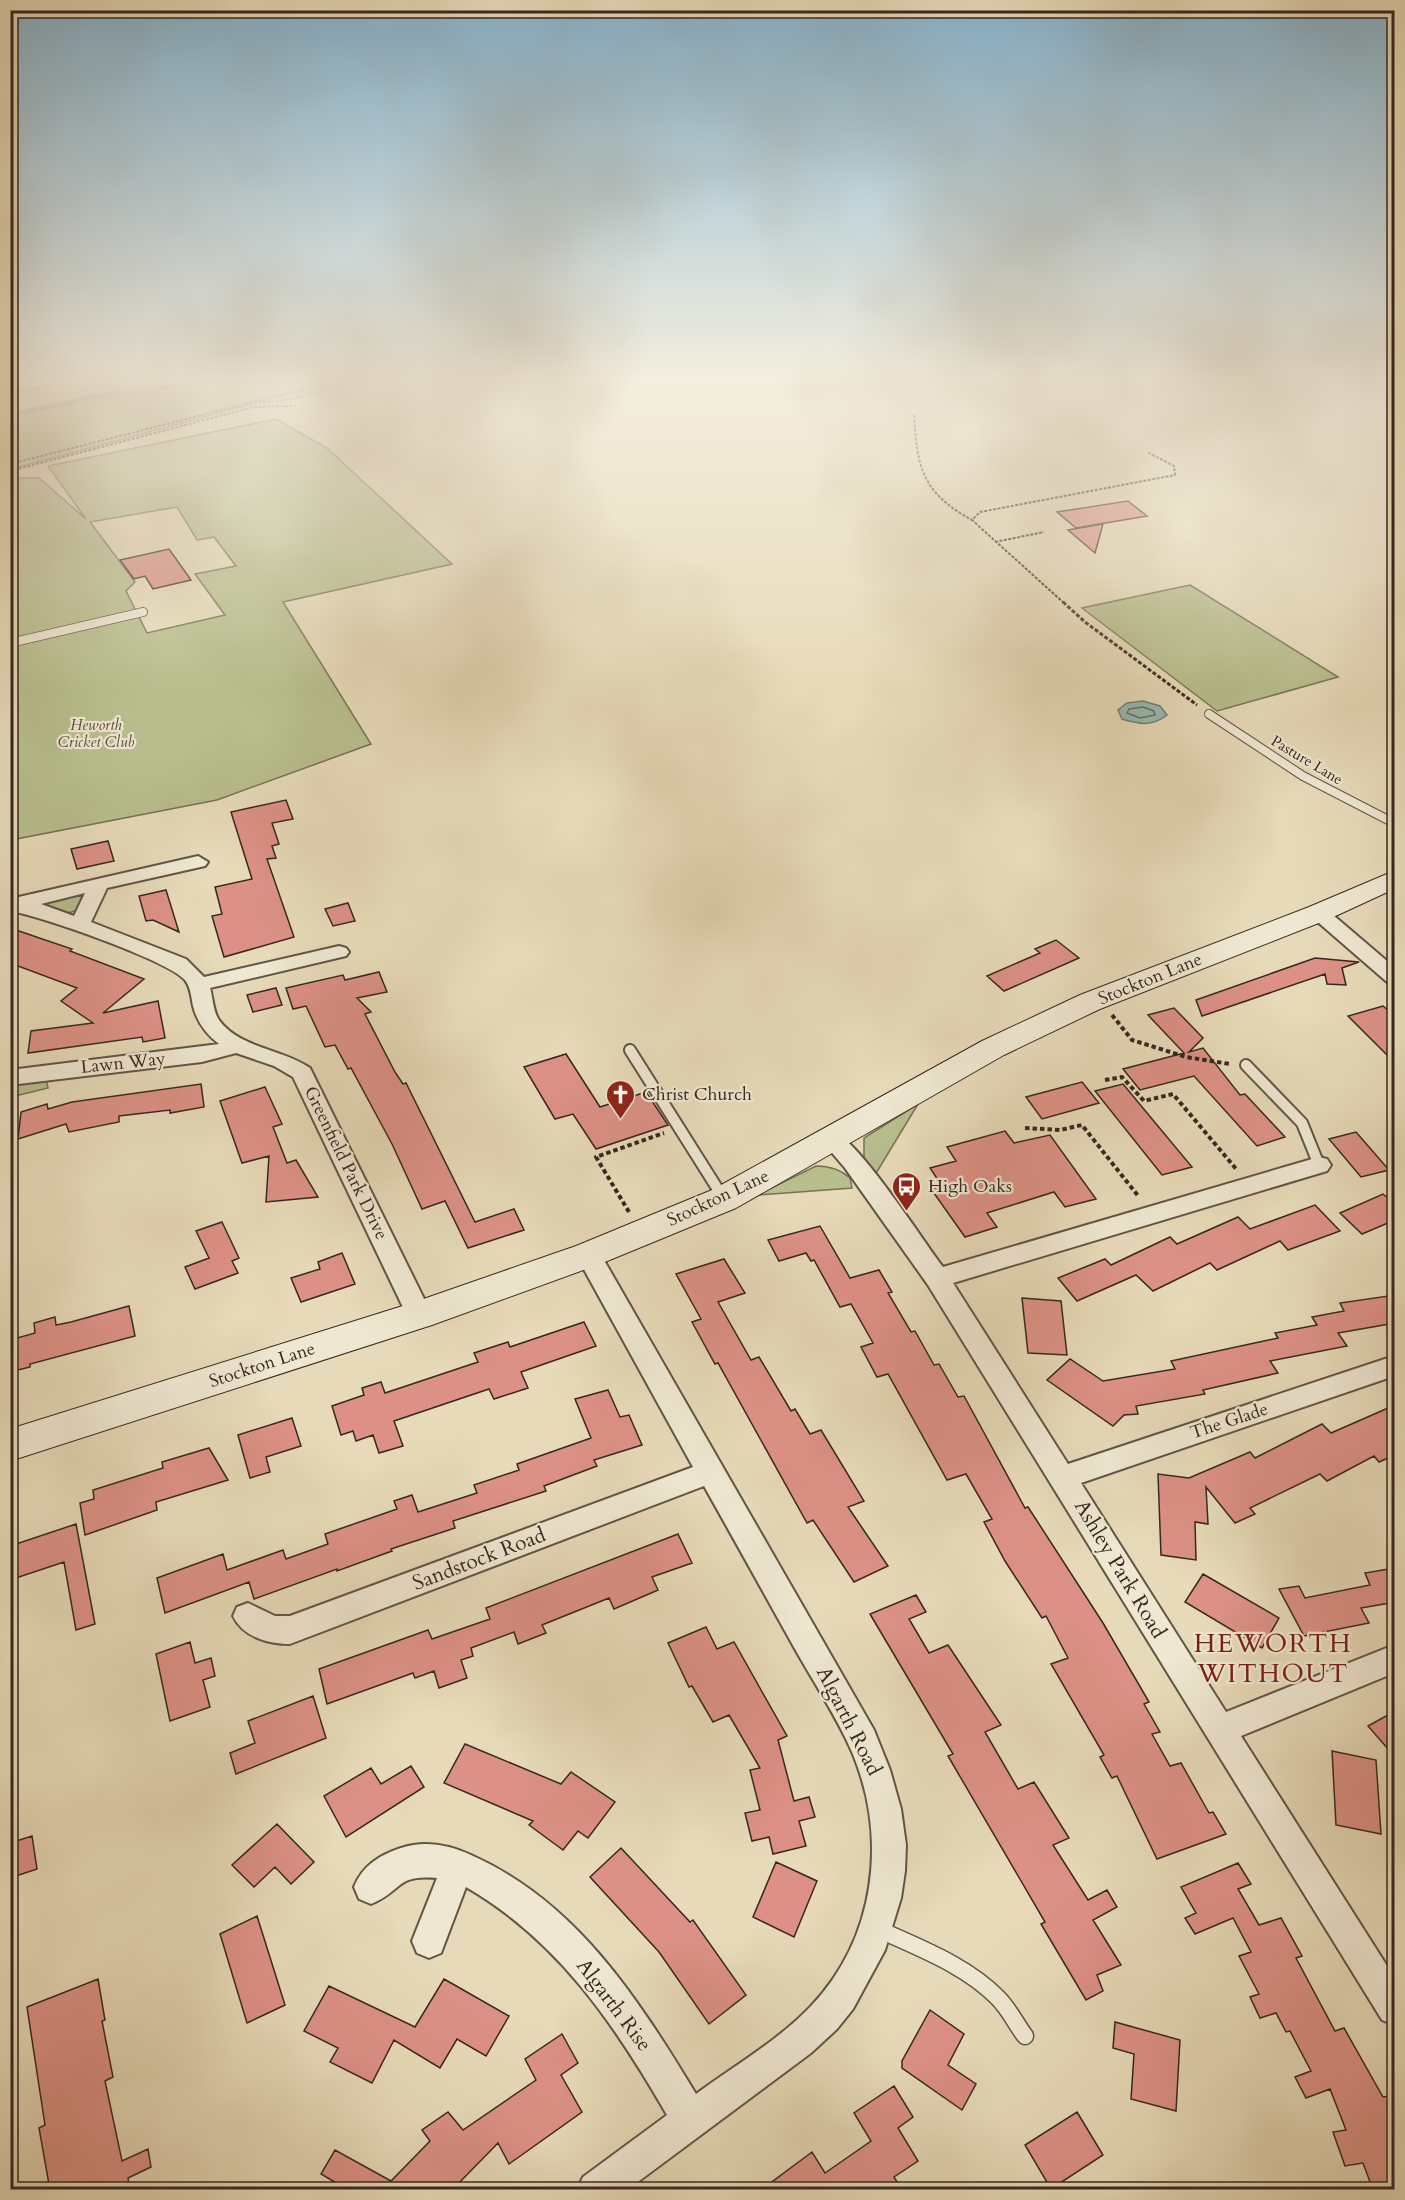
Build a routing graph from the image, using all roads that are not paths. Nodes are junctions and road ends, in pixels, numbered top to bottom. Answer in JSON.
{"nodes":[{"id":1,"x":143,"y":612,"type":"dead end"},
{"id":2,"x":10,"y":643,"type":"edge"},
{"id":3,"x":1209,"y":714,"type":"road end"},
{"id":4,"x":1395,"y":823,"type":"edge"},
{"id":5,"x":198,"y":862,"type":"dead end"},
{"id":6,"x":1395,"y":879,"type":"edge"},
{"id":7,"x":99,"y":884,"type":"junction"},
{"id":8,"x":13,"y":905,"type":"edge"},
{"id":9,"x":1319,"y":913,"type":"junction"},
{"id":10,"x":80,"y":925,"type":"junction"},
{"id":11,"x":339,"y":952,"type":"dead end"},
{"id":12,"x":1395,"y":977,"type":"edge"},
{"id":13,"x":200,"y":984,"type":"junction"},
{"id":14,"x":233,"y":1045,"type":"junction"},
{"id":15,"x":630,"y":1050,"type":"dead end"},
{"id":16,"x":1246,"y":1065,"type":"road end"},
{"id":17,"x":10,"y":1078,"type":"edge"},
{"id":18,"x":832,"y":1140,"type":"junction"},
{"id":19,"x":1319,"y":1165,"type":"joint"},
{"id":20,"x":724,"y":1199,"type":"junction"},
{"id":21,"x":588,"y":1255,"type":"junction"},
{"id":22,"x":937,"y":1278,"type":"junction"},
{"id":23,"x":420,"y":1315,"type":"junction"},
{"id":24,"x":1395,"y":1366,"type":"edge"},
{"id":25,"x":10,"y":1445,"type":"edge"},
{"id":26,"x":711,"y":1472,"type":"junction"},
{"id":27,"x":1064,"y":1477,"type":"junction"},
{"id":28,"x":248,"y":1616,"type":"dead end"},
{"id":29,"x":1395,"y":1659,"type":"edge"},
{"id":30,"x":1218,"y":1730,"type":"junction"},
{"id":31,"x":458,"y":1866,"type":"junction"},
{"id":32,"x":371,"y":1887,"type":"dead end"},
{"id":33,"x":878,"y":1929,"type":"junction"},
{"id":34,"x":429,"y":1941,"type":"dead end"},
{"id":35,"x":1395,"y":2008,"type":"edge"},
{"id":36,"x":1025,"y":2036,"type":"dead end"},
{"id":37,"x":692,"y":2121,"type":"junction"},
{"id":38,"x":596,"y":2190,"type":"edge"}],
"edges":[{"from":1,"to":2,"type":"lane"},
{"from":3,"to":4,"type":"lane","name":"Pasture Lane"},
{"from":5,"to":7,"type":"street"},
{"from":6,"to":9,"type":"street","name":"Stockton Lane"},
{"from":7,"to":8,"type":"street"},
{"from":7,"to":10,"type":"street"},
{"from":8,"to":10,"type":"street"},
{"from":9,"to":12,"type":"street"},
{"from":9,"to":18,"type":"street","name":"Stockton Lane"},
{"from":10,"to":13,"type":"street"},
{"from":11,"to":13,"type":"street"},
{"from":13,"to":14,"type":"street","name":"Greenfield Park Drive"},
{"from":14,"to":17,"type":"street","name":"Lawn Way"},
{"from":14,"to":23,"type":"street","name":"Greenfield Park Drive"},
{"from":15,"to":20,"type":"lane"},
{"from":16,"to":19,"type":"lane"},
{"from":18,"to":20,"type":"street","name":"Stockton Lane"},
{"from":18,"to":22,"type":"street","name":"Ashley Park Road"},
{"from":19,"to":22,"type":"street"},
{"from":20,"to":21,"type":"street","name":"Stockton Lane"},
{"from":21,"to":23,"type":"street","name":"Stockton Lane"},
{"from":21,"to":26,"type":"street","name":"Algarth Road"},
{"from":22,"to":27,"type":"street","name":"Ashley Park Road"},
{"from":23,"to":25,"type":"street","name":"Stockton Lane"},
{"from":24,"to":27,"type":"street","name":"The Glade"},
{"from":26,"to":28,"type":"street","name":"Sandstock Road"},
{"from":26,"to":33,"type":"street","name":"Algarth Road"},
{"from":27,"to":30,"type":"street","name":"Ashley Park Road"},
{"from":29,"to":30,"type":"street"},
{"from":30,"to":35,"type":"street","name":"Ashley Park Road"},
{"from":31,"to":32,"type":"street","name":"Algarth Rise"},
{"from":31,"to":34,"type":"street"},
{"from":31,"to":37,"type":"street","name":"Algarth Rise"},
{"from":33,"to":36,"type":"lane"},
{"from":33,"to":37,"type":"street","name":"Algarth Road"},
{"from":37,"to":38,"type":"street","name":"Algarth Road"}]}
